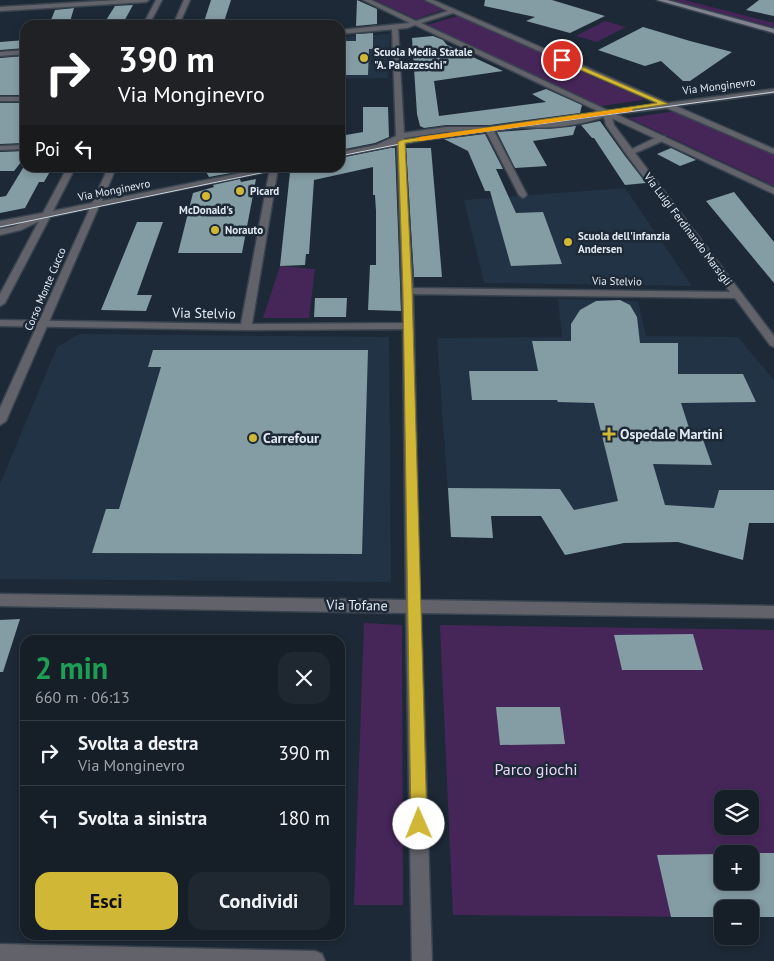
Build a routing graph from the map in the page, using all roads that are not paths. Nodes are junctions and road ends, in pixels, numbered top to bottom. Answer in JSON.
{"nodes":[{"id":1,"x":146,"y":0,"type":"edge"},
{"id":2,"x":159,"y":0,"type":"edge"},
{"id":3,"x":187,"y":0,"type":"edge"},
{"id":4,"x":366,"y":0,"type":"edge"},
{"id":5,"x":428,"y":0,"type":"edge"},
{"id":6,"x":660,"y":0,"type":"edge"},
{"id":7,"x":0,"y":9,"type":"edge"},
{"id":8,"x":454,"y":11,"type":"junction"},
{"id":9,"x":394,"y":13,"type":"junction"},
{"id":10,"x":149,"y":20,"type":"edge"},
{"id":11,"x":178,"y":20,"type":"edge"},
{"id":12,"x":416,"y":24,"type":"junction"},
{"id":13,"x":395,"y":28,"type":"junction"},
{"id":14,"x":774,"y":31,"type":"edge"},
{"id":15,"x":345,"y":32,"type":"edge"},
{"id":16,"x":20,"y":52,"type":"edge"},
{"id":17,"x":0,"y":54,"type":"edge"},
{"id":18,"x":774,"y":91,"type":"edge"},
{"id":19,"x":0,"y":99,"type":"edge"},
{"id":20,"x":20,"y":99,"type":"edge"},
{"id":21,"x":664,"y":104,"type":"junction"},
{"id":22,"x":607,"y":113,"type":"junction"},
{"id":23,"x":489,"y":129,"type":"junction"},
{"id":24,"x":662,"y":138,"type":"junction"},
{"id":25,"x":401,"y":139,"type":"junction"},
{"id":26,"x":20,"y":147,"type":"edge"},
{"id":27,"x":0,"y":148,"type":"edge"},
{"id":28,"x":774,"y":152,"type":"edge"},
{"id":29,"x":345,"y":153,"type":"edge"},
{"id":30,"x":630,"y":153,"type":"junction"},
{"id":31,"x":69,"y":172,"type":"edge"},
{"id":32,"x":110,"y":172,"type":"edge"},
{"id":33,"x":256,"y":172,"type":"edge"},
{"id":34,"x":274,"y":172,"type":"edge"},
{"id":35,"x":774,"y":191,"type":"edge"},
{"id":36,"x":523,"y":195,"type":"dead end"},
{"id":37,"x":95,"y":206,"type":"junction"},
{"id":38,"x":46,"y":216,"type":"junction"},
{"id":39,"x":0,"y":224,"type":"edge"},
{"id":40,"x":0,"y":232,"type":"edge"},
{"id":41,"x":408,"y":291,"type":"junction"},
{"id":42,"x":737,"y":295,"type":"junction"},
{"id":43,"x":0,"y":303,"type":"edge"},
{"id":44,"x":0,"y":323,"type":"edge"},
{"id":45,"x":44,"y":324,"type":"junction"},
{"id":46,"x":408,"y":326,"type":"junction"},
{"id":47,"x":246,"y":328,"type":"junction"},
{"id":48,"x":770,"y":332,"type":"edge"},
{"id":49,"x":774,"y":343,"type":"edge"},
{"id":50,"x":0,"y":421,"type":"edge"},
{"id":51,"x":0,"y":600,"type":"edge"},
{"id":52,"x":413,"y":606,"type":"junction"},
{"id":53,"x":774,"y":612,"type":"edge"},
{"id":54,"x":0,"y":954,"type":"edge"},
{"id":55,"x":148,"y":959,"type":"edge"},
{"id":56,"x":315,"y":961,"type":"edge"},
{"id":57,"x":422,"y":961,"type":"edge"}],
"edges":[{"from":1,"to":7,"type":"street"},
{"from":2,"to":10,"type":"street"},
{"from":3,"to":11,"type":"street"},
{"from":4,"to":9,"type":"street"},
{"from":5,"to":8,"type":"street"},
{"from":6,"to":14,"type":"main road"},
{"from":8,"to":12,"type":"street"},
{"from":8,"to":21,"type":"street"},
{"from":9,"to":12,"type":"street"},
{"from":9,"to":13,"type":"street"},
{"from":12,"to":13,"type":"street"},
{"from":12,"to":22,"type":"street"},
{"from":13,"to":15,"type":"street"},
{"from":13,"to":25,"type":"street"},
{"from":16,"to":17,"type":"street"},
{"from":18,"to":21,"type":"street","name":"Via Monginevro"},
{"from":19,"to":20,"type":"street"},
{"from":21,"to":22,"type":"street","name":"Via Monginevro"},
{"from":21,"to":28,"type":"street"},
{"from":22,"to":23,"type":"street","name":"Via Monginevro"},
{"from":22,"to":24,"type":"street"},
{"from":22,"to":30,"type":"street","name":"Via Luigi Ferdinando Marsigli"},
{"from":23,"to":25,"type":"street","name":"Via Monginevro"},
{"from":23,"to":36,"type":"street"},
{"from":24,"to":30,"type":"street"},
{"from":24,"to":35,"type":"street"},
{"from":25,"to":29,"type":"street","name":"Via Monginevro"},
{"from":25,"to":41,"type":"street"},
{"from":26,"to":27,"type":"street"},
{"from":30,"to":42,"type":"street","name":"Via Luigi Ferdinando Marsigli"},
{"from":31,"to":38,"type":"street"},
{"from":32,"to":37,"type":"street","name":"Corso Monte Cucco"},
{"from":33,"to":37,"type":"street","name":"Via Monginevro"},
{"from":34,"to":47,"type":"street","name":"Via Monginevro"},
{"from":37,"to":38,"type":"street","name":"Via Monginevro"},
{"from":37,"to":45,"type":"street","name":"Corso Monte Cucco"},
{"from":38,"to":39,"type":"street","name":"Via Monginevro"},
{"from":38,"to":40,"type":"street","name":"Via Monginevro"},
{"from":38,"to":43,"type":"street"},
{"from":41,"to":42,"type":"street","name":"Via Stelvio"},
{"from":41,"to":46,"type":"street"},
{"from":42,"to":48,"type":"street","name":"Via Luigi Ferdinando Marsigli"},
{"from":44,"to":45,"type":"street","name":"Via Stelvio"},
{"from":45,"to":47,"type":"street","name":"Via Stelvio"},
{"from":45,"to":50,"type":"street","name":"Corso Monte Cucco"},
{"from":46,"to":47,"type":"street","name":"Via Stelvio"},
{"from":46,"to":52,"type":"street"},
{"from":48,"to":49,"type":"street","name":"Via Luigi Ferdinando Marsigli"},
{"from":51,"to":52,"type":"street","name":"Via Tofane"},
{"from":52,"to":53,"type":"street","name":"Via Tofane"},
{"from":52,"to":57,"type":"street"},
{"from":54,"to":55,"type":"street"},
{"from":55,"to":56,"type":"street"}]}
